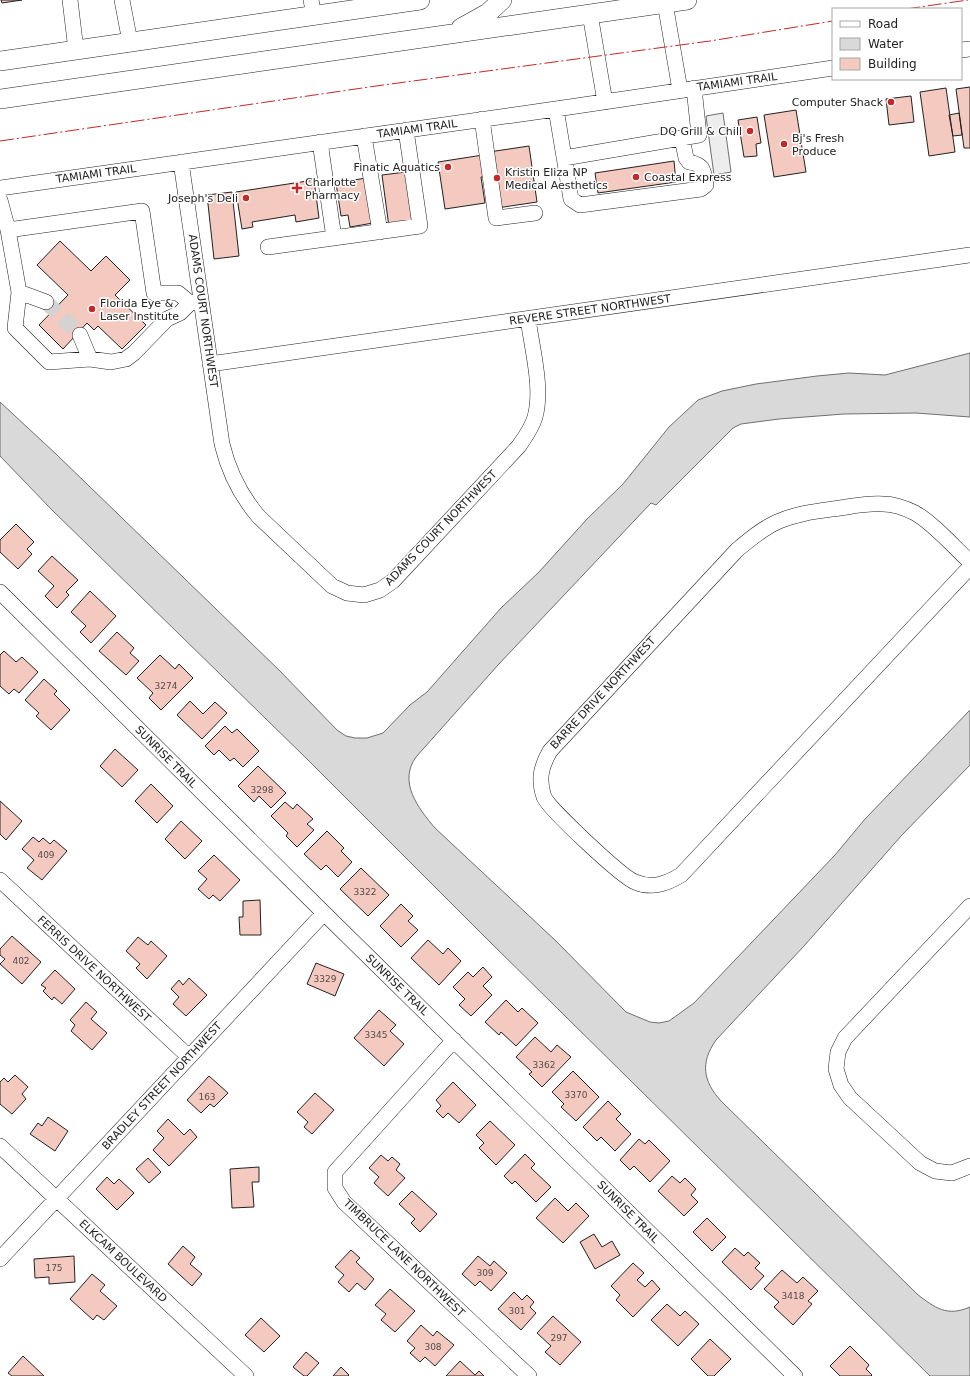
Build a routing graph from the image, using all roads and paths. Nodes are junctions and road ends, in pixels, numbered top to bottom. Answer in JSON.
{"nodes":[{"id":1,"x":70,"y":0,"type":"edge"},
{"id":2,"x":122,"y":0,"type":"edge"},
{"id":3,"x":420,"y":0,"type":"edge"},
{"id":4,"x":502,"y":0,"type":"edge"},
{"id":5,"x":686,"y":0,"type":"edge"},
{"id":6,"x":666,"y":2,"type":"edge"},
{"id":7,"x":312,"y":8,"type":"edge"},
{"id":8,"x":590,"y":14,"type":"junction"},
{"id":9,"x":447,"y":35,"type":"junction"},
{"id":10,"x":130,"y":42,"type":"junction"},
{"id":11,"x":76,"y":50,"type":"junction"},
{"id":12,"x":0,"y":61,"type":"edge"},
{"id":13,"x":832,"y":68,"type":"edge"},
{"id":14,"x":687,"y":89,"type":"junction"},
{"id":15,"x":0,"y":98,"type":"edge"},
{"id":16,"x":605,"y":102,"type":"junction"},
{"id":17,"x":556,"y":109,"type":"junction"},
{"id":18,"x":482,"y":119,"type":"junction"},
{"id":19,"x":406,"y":130,"type":"junction"},
{"id":20,"x":364,"y":136,"type":"junction"},
{"id":21,"x":682,"y":138,"type":"junction"},
{"id":22,"x":320,"y":142,"type":"junction"},
{"id":23,"x":564,"y":158,"type":"junction"},
{"id":24,"x":182,"y":162,"type":"junction"},
{"id":25,"x":0,"y":188,"type":"edge"},
{"id":26,"x":0,"y":200,"type":"edge"},
{"id":27,"x":534,"y":213,"type":"dead end"},
{"id":28,"x":8,"y":230,"type":"junction"},
{"id":29,"x":380,"y":232,"type":"junction"},
{"id":30,"x":334,"y":238,"type":"junction"},
{"id":31,"x":268,"y":247,"type":"dead end"},
{"id":32,"x":970,"y":255,"type":"edge"},
{"id":33,"x":19,"y":292,"type":"junction"},
{"id":34,"x":46,"y":302,"type":"tunnel mouth"},
{"id":35,"x":196,"y":302,"type":"junction"},
{"id":36,"x":528,"y":319,"type":"junction"},
{"id":37,"x":80,"y":335,"type":"tunnel mouth"},
{"id":38,"x":90,"y":360,"type":"junction"},
{"id":39,"x":210,"y":364,"type":"junction"},
{"id":40,"x":970,"y":562,"type":"edge"},
{"id":41,"x":970,"y":567,"type":"edge"},
{"id":42,"x":0,"y":592,"type":"edge"},
{"id":43,"x":0,"y":880,"type":"edge"},
{"id":44,"x":970,"y":906,"type":"edge"},
{"id":45,"x":324,"y":913,"type":"junction"},
{"id":46,"x":454,"y":1040,"type":"junction"},
{"id":47,"x":189,"y":1057,"type":"junction"},
{"id":48,"x":0,"y":1146,"type":"edge"},
{"id":49,"x":970,"y":1166,"type":"edge"},
{"id":50,"x":56,"y":1199,"type":"junction"},
{"id":51,"x":0,"y":1259,"type":"edge"},
{"id":52,"x":246,"y":1376,"type":"edge"},
{"id":53,"x":529,"y":1376,"type":"edge"},
{"id":54,"x":795,"y":1376,"type":"edge"}],
"edges":[{"from":1,"to":11,"type":"street"},
{"from":2,"to":10,"type":"street"},
{"from":3,"to":7,"type":"main road"},
{"from":4,"to":9,"type":"main road"},
{"from":5,"to":6,"type":"main road"},
{"from":6,"to":8,"type":"main road"},
{"from":6,"to":14,"type":"street"},
{"from":7,"to":10,"type":"main road"},
{"from":8,"to":9,"type":"main road"},
{"from":8,"to":16,"type":"street"},
{"from":9,"to":15,"type":"main road"},
{"from":10,"to":11,"type":"main road"},
{"from":11,"to":12,"type":"main road"},
{"from":13,"to":14,"type":"street","name":"TAMIAMI TRAIL"},
{"from":14,"to":16,"type":"street","name":"TAMIAMI TRAIL"},
{"from":14,"to":21,"type":"street"},
{"from":16,"to":17,"type":"street","name":"TAMIAMI TRAIL"},
{"from":17,"to":18,"type":"street","name":"TAMIAMI TRAIL"},
{"from":17,"to":23,"type":"street"},
{"from":18,"to":19,"type":"street","name":"TAMIAMI TRAIL"},
{"from":18,"to":27,"type":"street"},
{"from":19,"to":20,"type":"street","name":"TAMIAMI TRAIL"},
{"from":19,"to":29,"type":"street"},
{"from":20,"to":22,"type":"street","name":"TAMIAMI TRAIL"},
{"from":20,"to":29,"type":"street"},
{"from":21,"to":23,"type":"street"},
{"from":21,"to":23,"type":"street"},
{"from":22,"to":24,"type":"street","name":"TAMIAMI TRAIL"},
{"from":22,"to":30,"type":"street"},
{"from":24,"to":25,"type":"street","name":"TAMIAMI TRAIL"},
{"from":24,"to":35,"type":"street","name":"ADAMS COURT NORTHWEST"},
{"from":26,"to":28,"type":"street"},
{"from":28,"to":33,"type":"street"},
{"from":28,"to":35,"type":"street"},
{"from":29,"to":30,"type":"street"},
{"from":30,"to":31,"type":"street"},
{"from":32,"to":36,"type":"street","name":"REVERE STREET NORTHWEST"},
{"from":33,"to":34,"type":"street"},
{"from":33,"to":38,"type":"street"},
{"from":35,"to":38,"type":"street"},
{"from":35,"to":39,"type":"street","name":"ADAMS COURT NORTHWEST"},
{"from":36,"to":39,"type":"street","name":"REVERE STREET NORTHWEST"},
{"from":36,"to":39,"type":"street","name":"ADAMS COURT NORTHWEST"},
{"from":37,"to":38,"type":"street"},
{"from":40,"to":41,"type":"street","name":"BARRE DRIVE NORTHWEST"},
{"from":42,"to":45,"type":"street","name":"SUNRISE TRAIL"},
{"from":43,"to":47,"type":"street","name":"FERRIS DRIVE NORTHWEST"},
{"from":44,"to":49,"type":"street"},
{"from":45,"to":46,"type":"street","name":"SUNRISE TRAIL"},
{"from":45,"to":47,"type":"street","name":"BRADLEY STREET NORTHWEST"},
{"from":46,"to":53,"type":"street","name":"TIMBRUCE LANE NORTHWEST"},
{"from":46,"to":54,"type":"street","name":"SUNRISE TRAIL"},
{"from":47,"to":50,"type":"street","name":"BRADLEY STREET NORTHWEST"},
{"from":48,"to":50,"type":"street","name":"ELKCAM BOULEVARD"},
{"from":50,"to":51,"type":"street","name":"BRADLEY STREET NORTHWEST"},
{"from":50,"to":52,"type":"street","name":"ELKCAM BOULEVARD"}]}
